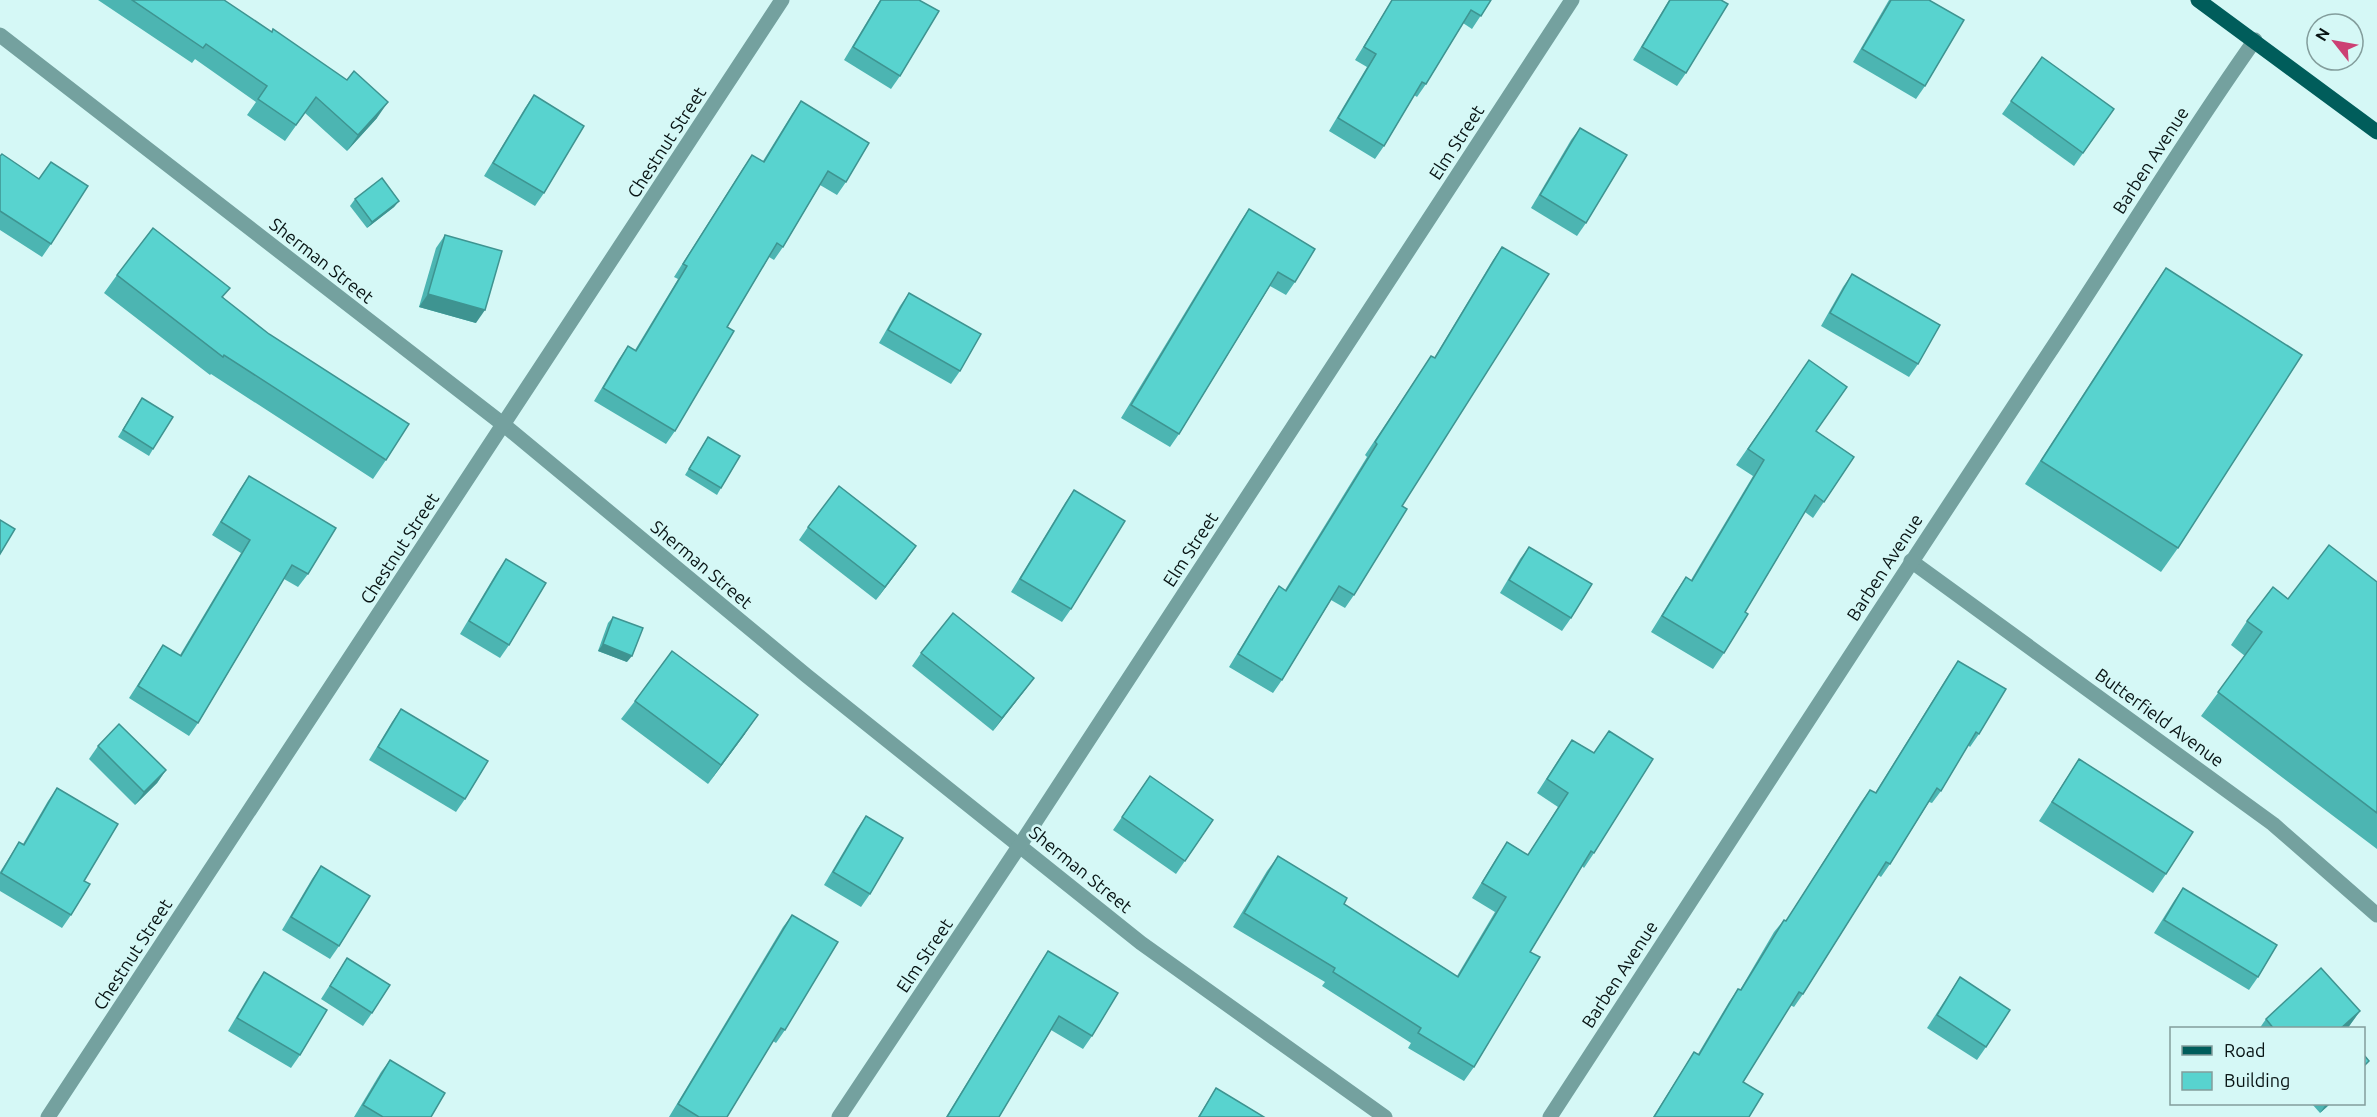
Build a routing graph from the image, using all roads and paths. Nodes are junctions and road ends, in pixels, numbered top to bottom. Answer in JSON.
{"nodes":[{"id":1,"x":782,"y":0,"type":"edge"},
{"id":2,"x":1572,"y":0,"type":"edge"},
{"id":3,"x":2198,"y":0,"type":"edge"},
{"id":4,"x":0,"y":35,"type":"edge"},
{"id":5,"x":2255,"y":40,"type":"junction"},
{"id":6,"x":2377,"y":132,"type":"edge"},
{"id":7,"x":504,"y":425,"type":"junction"},
{"id":8,"x":1911,"y":561,"type":"junction"},
{"id":9,"x":1020,"y":845,"type":"junction"},
{"id":10,"x":2377,"y":915,"type":"edge"},
{"id":11,"x":48,"y":1117,"type":"edge"},
{"id":12,"x":839,"y":1117,"type":"edge"},
{"id":13,"x":1385,"y":1117,"type":"edge"},
{"id":14,"x":1550,"y":1117,"type":"edge"}],
"edges":[{"from":1,"to":7,"type":"street","name":"Chestnut Street"},
{"from":2,"to":9,"type":"street","name":"Elm Street"},
{"from":3,"to":5,"type":"main road"},
{"from":4,"to":7,"type":"street","name":"Sherman Street"},
{"from":5,"to":6,"type":"main road"},
{"from":5,"to":8,"type":"street","name":"Barben Avenue"},
{"from":7,"to":9,"type":"street","name":"Sherman Street"},
{"from":7,"to":11,"type":"street","name":"Chestnut Street"},
{"from":8,"to":10,"type":"street","name":"Butterfield Avenue"},
{"from":8,"to":14,"type":"street","name":"Barben Avenue"},
{"from":9,"to":12,"type":"street","name":"Elm Street"},
{"from":9,"to":13,"type":"street","name":"Sherman Street"}]}
